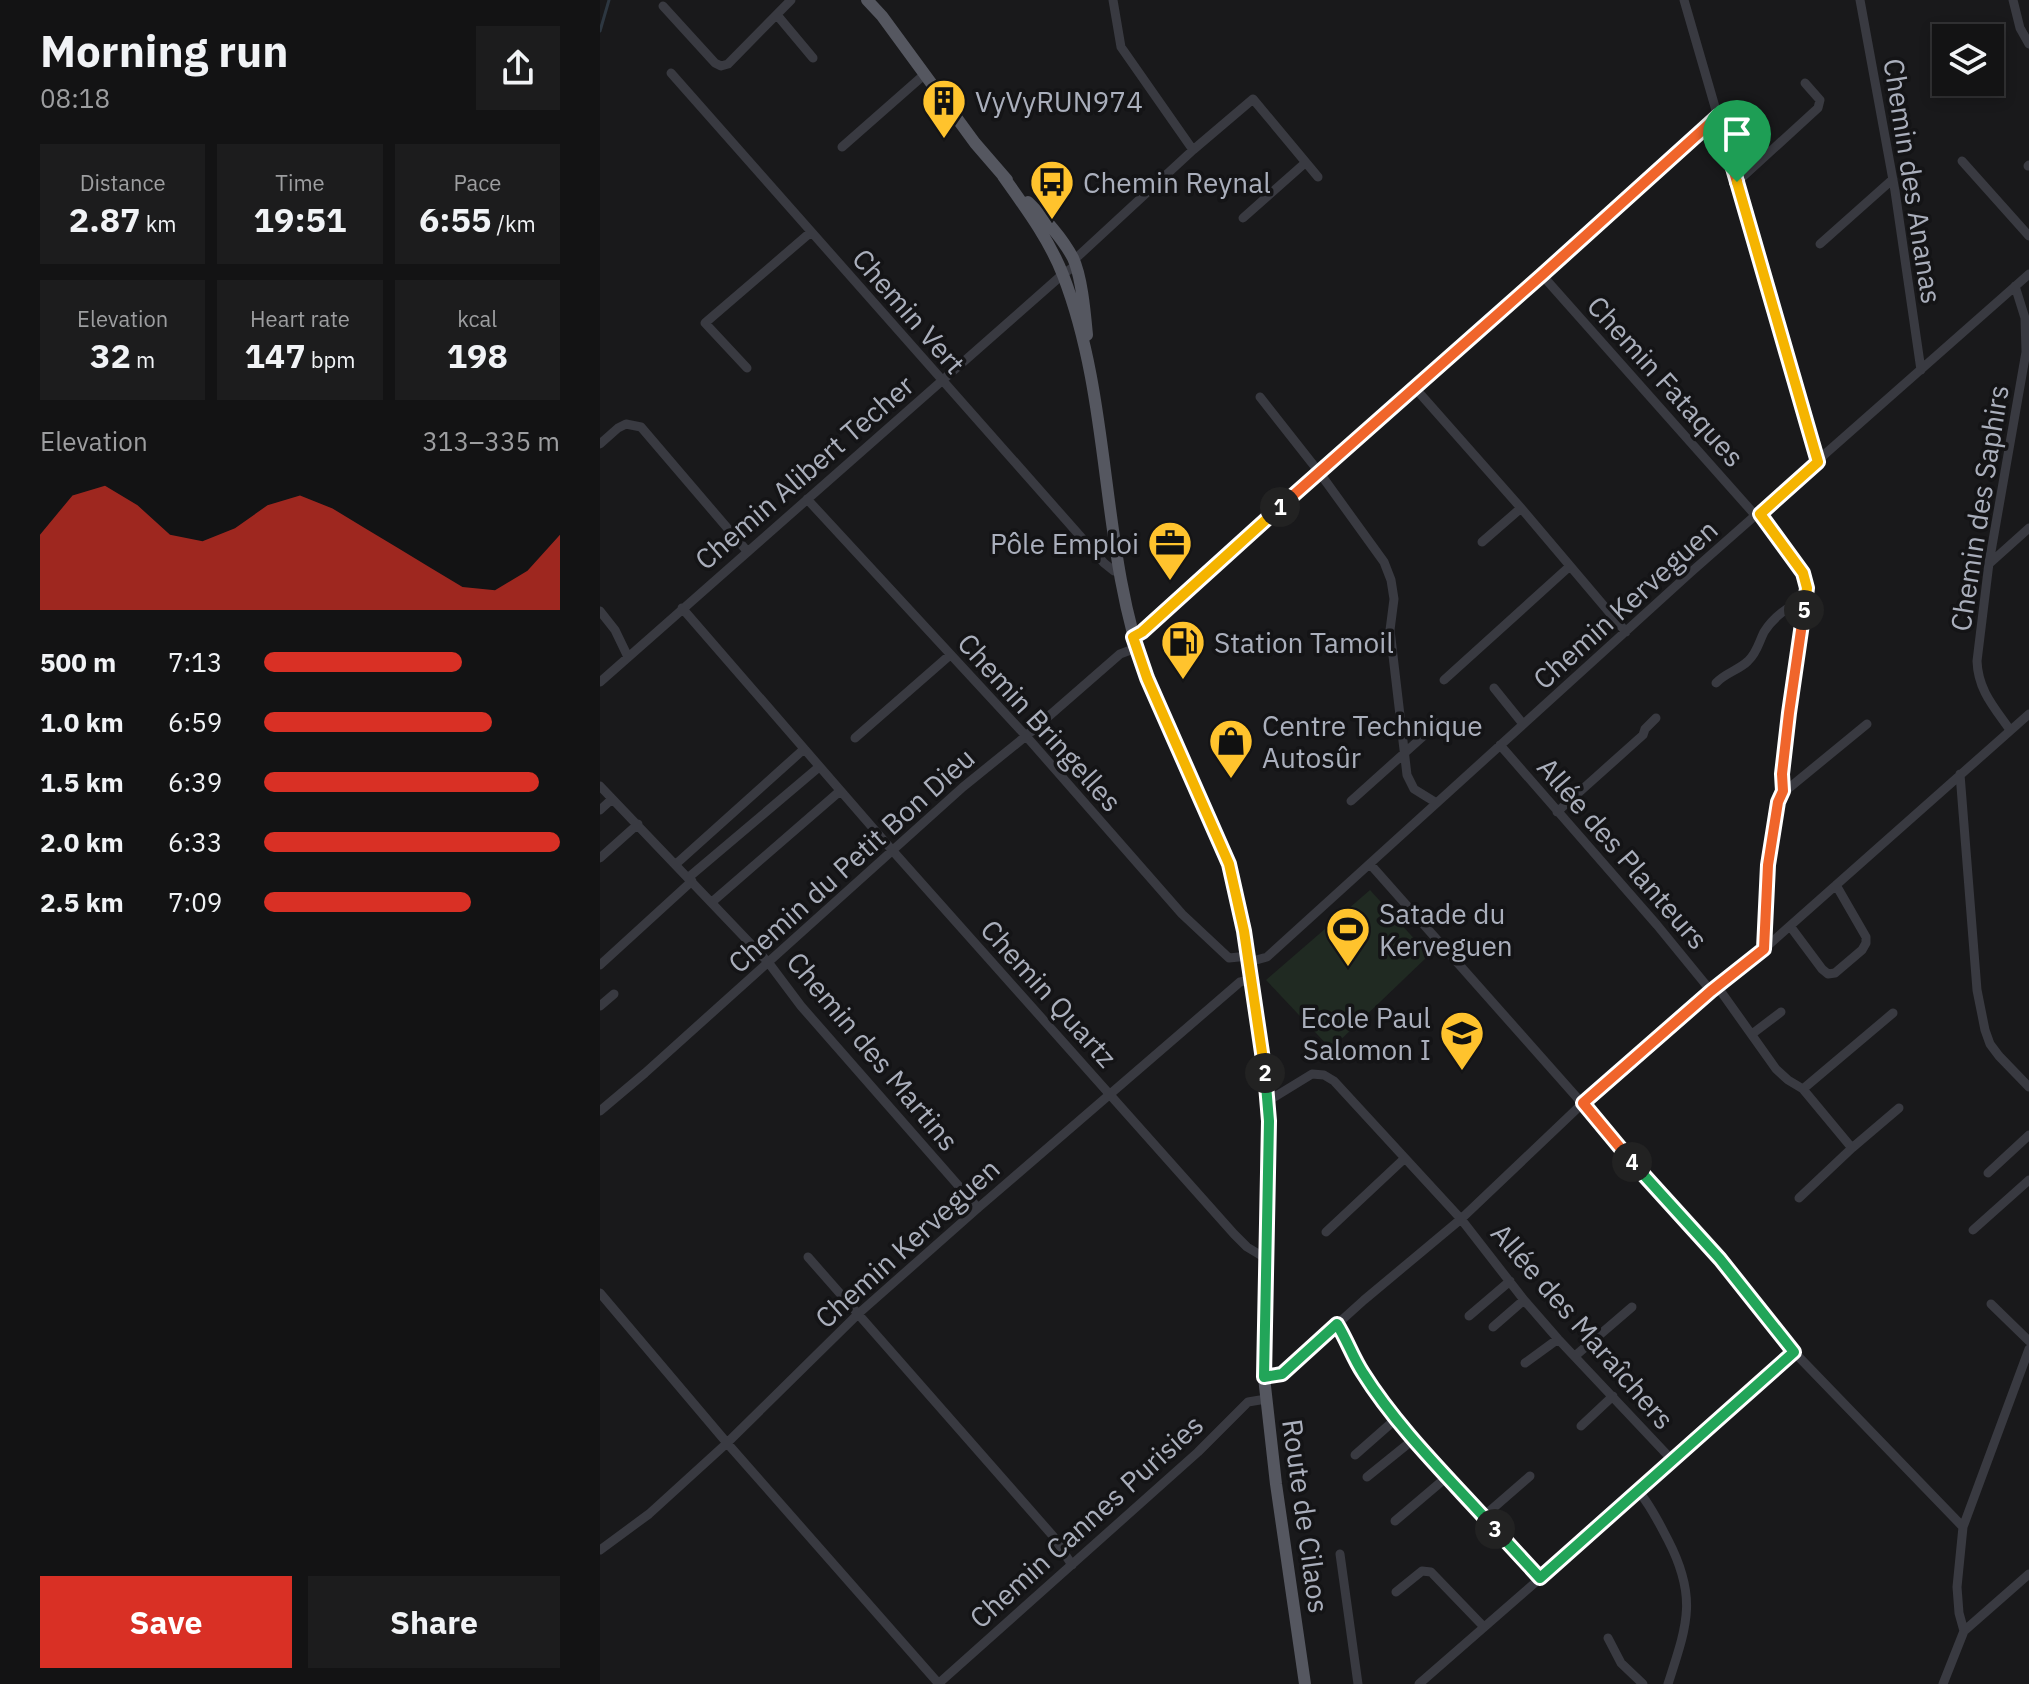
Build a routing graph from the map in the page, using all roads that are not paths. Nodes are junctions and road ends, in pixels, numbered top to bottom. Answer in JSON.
{"nodes":[{"id":1,"x":791,"y":0,"type":"edge"},
{"id":2,"x":867,"y":0,"type":"edge"},
{"id":3,"x":1113,"y":0,"type":"edge"},
{"id":4,"x":1684,"y":0,"type":"edge"},
{"id":5,"x":1860,"y":0,"type":"edge"},
{"id":6,"x":2016,"y":2,"type":"edge"},
{"id":7,"x":663,"y":6,"type":"dead end"},
{"id":8,"x":777,"y":15,"type":"junction"},
{"id":9,"x":2029,"y":44,"type":"edge"},
{"id":10,"x":813,"y":58,"type":"dead end"},
{"id":11,"x":671,"y":73,"type":"dead end"},
{"id":12,"x":925,"y":74,"type":"junction"},
{"id":13,"x":1805,"y":83,"type":"dead end"},
{"id":14,"x":1718,"y":116,"type":"junction"},
{"id":15,"x":842,"y":147,"type":"dead end"},
{"id":16,"x":1193,"y":150,"type":"junction"},
{"id":17,"x":1962,"y":161,"type":"dead end"},
{"id":18,"x":1305,"y":163,"type":"junction"},
{"id":19,"x":1318,"y":177,"type":"dead end"},
{"id":20,"x":1893,"y":179,"type":"junction"},
{"id":21,"x":1737,"y":182,"type":"junction"},
{"id":22,"x":1033,"y":212,"type":"junction"},
{"id":23,"x":1243,"y":218,"type":"dead end"},
{"id":24,"x":811,"y":232,"type":"junction"},
{"id":25,"x":2029,"y":236,"type":"edge"},
{"id":26,"x":1820,"y":244,"type":"dead end"},
{"id":27,"x":1074,"y":263,"type":"junction"},
{"id":28,"x":1063,"y":274,"type":"junction"},
{"id":29,"x":2029,"y":274,"type":"edge"},
{"id":30,"x":1542,"y":275,"type":"junction"},
{"id":31,"x":2015,"y":286,"type":"junction"},
{"id":32,"x":747,"y":368,"type":"dead end"},
{"id":33,"x":1921,"y":370,"type":"junction"},
{"id":34,"x":1090,"y":373,"type":"junction"},
{"id":35,"x":942,"y":381,"type":"junction"},
{"id":36,"x":1415,"y":388,"type":"junction"},
{"id":37,"x":1260,"y":397,"type":"dead end"},
{"id":38,"x":600,"y":444,"type":"edge"},
{"id":39,"x":1818,"y":462,"type":"junction"},
{"id":40,"x":1319,"y":472,"type":"junction"},
{"id":41,"x":807,"y":499,"type":"junction"},
{"id":42,"x":1521,"y":508,"type":"junction"},
{"id":43,"x":1758,"y":515,"type":"junction"},
{"id":44,"x":2029,"y":528,"type":"edge"},
{"id":45,"x":1482,"y":542,"type":"dead end"},
{"id":46,"x":747,"y":551,"type":"junction"},
{"id":47,"x":1989,"y":563,"type":"junction"},
{"id":48,"x":1570,"y":566,"type":"junction"},
{"id":49,"x":1119,"y":570,"type":"junction"},
{"id":50,"x":1805,"y":601,"type":"junction"},
{"id":51,"x":682,"y":608,"type":"junction"},
{"id":52,"x":600,"y":611,"type":"edge"},
{"id":53,"x":1626,"y":632,"type":"junction"},
{"id":54,"x":1134,"y":642,"type":"junction"},
{"id":55,"x":950,"y":655,"type":"junction"},
{"id":56,"x":628,"y":657,"type":"junction"},
{"id":57,"x":1444,"y":680,"type":"dead end"},
{"id":58,"x":600,"y":682,"type":"edge"},
{"id":59,"x":1716,"y":683,"type":"dead end"},
{"id":60,"x":1494,"y":688,"type":"dead end"},
{"id":61,"x":2029,"y":714,"type":"edge"},
{"id":62,"x":1656,"y":718,"type":"dead end"},
{"id":63,"x":1438,"y":723,"type":"dead end"},
{"id":64,"x":1523,"y":724,"type":"junction"},
{"id":65,"x":1867,"y":724,"type":"dead end"},
{"id":66,"x":2010,"y":730,"type":"junction"},
{"id":67,"x":1026,"y":736,"type":"junction"},
{"id":68,"x":855,"y":738,"type":"dead end"},
{"id":69,"x":1500,"y":745,"type":"junction"},
{"id":70,"x":804,"y":749,"type":"junction"},
{"id":71,"x":1405,"y":752,"type":"junction"},
{"id":72,"x":819,"y":767,"type":"junction"},
{"id":73,"x":1960,"y":774,"type":"junction"},
{"id":74,"x":600,"y":786,"type":"edge"},
{"id":75,"x":840,"y":791,"type":"junction"},
{"id":76,"x":1783,"y":791,"type":"junction"},
{"id":77,"x":612,"y":799,"type":"junction"},
{"id":78,"x":1351,"y":801,"type":"dead end"},
{"id":79,"x":1435,"y":802,"type":"junction"},
{"id":80,"x":600,"y":810,"type":"edge"},
{"id":81,"x":1557,"y":812,"type":"junction"},
{"id":82,"x":638,"y":824,"type":"junction"},
{"id":83,"x":892,"y":850,"type":"junction"},
{"id":84,"x":600,"y":858,"type":"edge"},
{"id":85,"x":676,"y":864,"type":"junction"},
{"id":86,"x":1370,"y":864,"type":"junction"},
{"id":87,"x":690,"y":879,"type":"junction"},
{"id":88,"x":1836,"y":885,"type":"junction"},
{"id":89,"x":712,"y":902,"type":"junction"},
{"id":90,"x":1790,"y":926,"type":"junction"},
{"id":91,"x":1764,"y":949,"type":"junction"},
{"id":92,"x":1248,"y":959,"type":"junction"},
{"id":93,"x":768,"y":962,"type":"junction"},
{"id":94,"x":600,"y":965,"type":"edge"},
{"id":95,"x":1251,"y":980,"type":"junction"},
{"id":96,"x":1714,"y":989,"type":"junction"},
{"id":97,"x":614,"y":994,"type":"dead end"},
{"id":98,"x":600,"y":1006,"type":"edge"},
{"id":99,"x":1781,"y":1012,"type":"dead end"},
{"id":100,"x":1893,"y":1013,"type":"dead end"},
{"id":101,"x":1752,"y":1034,"type":"junction"},
{"id":102,"x":2029,"y":1087,"type":"edge"},
{"id":103,"x":1803,"y":1089,"type":"junction"},
{"id":104,"x":1111,"y":1094,"type":"junction"},
{"id":105,"x":1268,"y":1101,"type":"junction"},
{"id":106,"x":1583,"y":1103,"type":"junction"},
{"id":107,"x":1899,"y":1108,"type":"dead end"},
{"id":108,"x":600,"y":1111,"type":"edge"},
{"id":109,"x":2029,"y":1135,"type":"edge"},
{"id":110,"x":1852,"y":1148,"type":"junction"},
{"id":111,"x":1405,"y":1158,"type":"junction"},
{"id":112,"x":1988,"y":1173,"type":"dead end"},
{"id":113,"x":2029,"y":1180,"type":"edge"},
{"id":114,"x":1799,"y":1198,"type":"dead end"},
{"id":115,"x":978,"y":1208,"type":"junction"},
{"id":116,"x":1461,"y":1219,"type":"junction"},
{"id":117,"x":1973,"y":1230,"type":"dead end"},
{"id":118,"x":1326,"y":1232,"type":"dead end"},
{"id":119,"x":808,"y":1257,"type":"dead end"},
{"id":120,"x":1267,"y":1259,"type":"junction"},
{"id":121,"x":1510,"y":1281,"type":"junction"},
{"id":122,"x":600,"y":1293,"type":"edge"},
{"id":123,"x":1524,"y":1300,"type":"junction"},
{"id":124,"x":1991,"y":1304,"type":"dead end"},
{"id":125,"x":1632,"y":1307,"type":"dead end"},
{"id":126,"x":858,"y":1314,"type":"junction"},
{"id":127,"x":1469,"y":1316,"type":"dead end"},
{"id":128,"x":1337,"y":1324,"type":"junction"},
{"id":129,"x":1493,"y":1327,"type":"dead end"},
{"id":130,"x":1558,"y":1339,"type":"junction"},
{"id":131,"x":2029,"y":1341,"type":"edge"},
{"id":132,"x":2029,"y":1349,"type":"edge"},
{"id":133,"x":1794,"y":1352,"type":"junction"},
{"id":134,"x":1575,"y":1356,"type":"junction"},
{"id":135,"x":1525,"y":1363,"type":"dead end"},
{"id":136,"x":1264,"y":1377,"type":"junction"},
{"id":137,"x":1613,"y":1396,"type":"junction"},
{"id":138,"x":1266,"y":1399,"type":"junction"},
{"id":139,"x":1397,"y":1418,"type":"junction"},
{"id":140,"x":1581,"y":1426,"type":"dead end"},
{"id":141,"x":1414,"y":1439,"type":"junction"},
{"id":142,"x":727,"y":1443,"type":"junction"},
{"id":143,"x":1355,"y":1455,"type":"dead end"},
{"id":144,"x":1673,"y":1461,"type":"junction"},
{"id":145,"x":1448,"y":1476,"type":"junction"},
{"id":146,"x":1530,"y":1476,"type":"dead end"},
{"id":147,"x":1367,"y":1477,"type":"dead end"},
{"id":148,"x":1639,"y":1492,"type":"junction"},
{"id":149,"x":1484,"y":1516,"type":"junction"},
{"id":150,"x":1395,"y":1521,"type":"dead end"},
{"id":151,"x":1963,"y":1527,"type":"junction"},
{"id":152,"x":600,"y":1550,"type":"edge"},
{"id":153,"x":1340,"y":1554,"type":"dead end"},
{"id":154,"x":1072,"y":1565,"type":"junction"},
{"id":155,"x":2029,"y":1574,"type":"edge"},
{"id":156,"x":1540,"y":1578,"type":"junction"},
{"id":157,"x":1396,"y":1592,"type":"dead end"},
{"id":158,"x":1484,"y":1627,"type":"junction"},
{"id":159,"x":1964,"y":1631,"type":"junction"},
{"id":160,"x":1608,"y":1638,"type":"dead end"},
{"id":161,"x":939,"y":1684,"type":"edge"},
{"id":162,"x":1305,"y":1684,"type":"edge"},
{"id":163,"x":1358,"y":1684,"type":"edge"},
{"id":164,"x":1419,"y":1684,"type":"edge"},
{"id":165,"x":1643,"y":1684,"type":"edge"},
{"id":166,"x":1668,"y":1684,"type":"edge"},
{"id":167,"x":1943,"y":1684,"type":"edge"}],
"edges":[{"from":1,"to":8,"type":"street"},
{"from":2,"to":12,"type":"main road","name":"Route de Cilaos"},
{"from":3,"to":16,"type":"street"},
{"from":4,"to":14,"type":"street"},
{"from":5,"to":20,"type":"street","name":"Chemin des Ananas"},
{"from":6,"to":9,"type":"street"},
{"from":7,"to":8,"type":"street"},
{"from":8,"to":10,"type":"street"},
{"from":11,"to":24,"type":"street","name":"Chemin Vert"},
{"from":12,"to":15,"type":"street"},
{"from":12,"to":22,"type":"main road","name":"Route de Cilaos"},
{"from":13,"to":21,"type":"street"},
{"from":14,"to":21,"type":"street"},
{"from":14,"to":30,"type":"street","name":"Chemin du Petit Bon Dieu"},
{"from":16,"to":18,"type":"street"},
{"from":16,"to":27,"type":"street"},
{"from":17,"to":25,"type":"street"},
{"from":18,"to":19,"type":"street"},
{"from":18,"to":23,"type":"street"},
{"from":20,"to":26,"type":"street"},
{"from":20,"to":33,"type":"street","name":"Chemin des Ananas"},
{"from":21,"to":39,"type":"street"},
{"from":22,"to":27,"type":"main road","name":"Route de Cilaos"},
{"from":22,"to":28,"type":"main road","name":"Route de Cilaos"},
{"from":24,"to":32,"type":"street"},
{"from":24,"to":35,"type":"street","name":"Chemin Vert"},
{"from":27,"to":28,"type":"street","name":"Chemin Alibert Techer"},
{"from":27,"to":34,"type":"main road","name":"Route de Cilaos"},
{"from":28,"to":34,"type":"main road","name":"Route de Cilaos"},
{"from":28,"to":35,"type":"street","name":"Chemin Alibert Techer"},
{"from":29,"to":31,"type":"street","name":"Chemin Kerveguen"},
{"from":30,"to":36,"type":"street","name":"Chemin du Petit Bon Dieu"},
{"from":30,"to":43,"type":"street","name":"Chemin Fataques"},
{"from":31,"to":33,"type":"street","name":"Chemin Kerveguen"},
{"from":31,"to":47,"type":"street","name":"Chemin des Saphirs"},
{"from":33,"to":39,"type":"street","name":"Chemin Kerveguen"},
{"from":34,"to":49,"type":"main road","name":"Route de Cilaos"},
{"from":35,"to":41,"type":"street","name":"Chemin Alibert Techer"},
{"from":35,"to":49,"type":"street","name":"Chemin Vert"},
{"from":36,"to":40,"type":"street","name":"Chemin du Petit Bon Dieu"},
{"from":36,"to":42,"type":"street"},
{"from":37,"to":40,"type":"street"},
{"from":38,"to":46,"type":"street"},
{"from":39,"to":43,"type":"street","name":"Chemin Kerveguen"},
{"from":40,"to":54,"type":"street","name":"Chemin du Petit Bon Dieu"},
{"from":40,"to":71,"type":"street"},
{"from":41,"to":46,"type":"street","name":"Chemin Alibert Techer"},
{"from":41,"to":55,"type":"street","name":"Chemin Bringelles"},
{"from":42,"to":45,"type":"street"},
{"from":42,"to":48,"type":"street"},
{"from":43,"to":50,"type":"street","name":"Chemin Fataques"},
{"from":43,"to":53,"type":"street","name":"Chemin Kerveguen"},
{"from":44,"to":47,"type":"street"},
{"from":46,"to":51,"type":"street","name":"Chemin Alibert Techer"},
{"from":47,"to":66,"type":"street","name":"Chemin des Saphirs"},
{"from":48,"to":53,"type":"street"},
{"from":48,"to":57,"type":"street"},
{"from":49,"to":54,"type":"main road","name":"Route de Cilaos"},
{"from":50,"to":59,"type":"street"},
{"from":50,"to":76,"type":"street"},
{"from":51,"to":56,"type":"street","name":"Chemin Alibert Techer"},
{"from":51,"to":70,"type":"street","name":"Chemin Quartz"},
{"from":52,"to":56,"type":"street"},
{"from":53,"to":64,"type":"street","name":"Chemin Kerveguen"},
{"from":54,"to":67,"type":"street","name":"Chemin du Petit Bon Dieu"},
{"from":54,"to":92,"type":"main road","name":"Route de Cilaos"},
{"from":55,"to":67,"type":"street","name":"Chemin Bringelles"},
{"from":55,"to":68,"type":"street"},
{"from":56,"to":58,"type":"street","name":"Chemin Alibert Techer"},
{"from":60,"to":64,"type":"street"},
{"from":61,"to":66,"type":"street"},
{"from":62,"to":81,"type":"street"},
{"from":63,"to":71,"type":"street"},
{"from":64,"to":69,"type":"street","name":"Chemin Kerveguen"},
{"from":65,"to":76,"type":"street"},
{"from":66,"to":73,"type":"street"},
{"from":67,"to":83,"type":"street","name":"Chemin du Petit Bon Dieu"},
{"from":67,"to":92,"type":"street","name":"Chemin Bringelles"},
{"from":69,"to":79,"type":"street","name":"Chemin Kerveguen"},
{"from":69,"to":81,"type":"street","name":"Allée des Planteurs"},
{"from":70,"to":72,"type":"street","name":"Chemin Quartz"},
{"from":70,"to":85,"type":"street"},
{"from":71,"to":78,"type":"street"},
{"from":71,"to":79,"type":"street"},
{"from":72,"to":75,"type":"street","name":"Chemin Quartz"},
{"from":72,"to":87,"type":"street"},
{"from":73,"to":88,"type":"street"},
{"from":73,"to":102,"type":"street"},
{"from":74,"to":77,"type":"street","name":"Chemin des Martins"},
{"from":75,"to":83,"type":"street","name":"Chemin Quartz"},
{"from":75,"to":89,"type":"street"},
{"from":76,"to":91,"type":"street"},
{"from":77,"to":80,"type":"street"},
{"from":77,"to":82,"type":"street","name":"Chemin des Martins"},
{"from":79,"to":86,"type":"street","name":"Chemin Kerveguen"},
{"from":81,"to":96,"type":"street","name":"Allée des Planteurs"},
{"from":82,"to":84,"type":"street"},
{"from":82,"to":85,"type":"street","name":"Chemin des Martins"},
{"from":83,"to":93,"type":"street","name":"Chemin du Petit Bon Dieu"},
{"from":83,"to":104,"type":"street","name":"Chemin Quartz"},
{"from":85,"to":87,"type":"street","name":"Chemin des Martins"},
{"from":86,"to":92,"type":"street","name":"Chemin Kerveguen"},
{"from":86,"to":106,"type":"street"},
{"from":87,"to":89,"type":"street","name":"Chemin des Martins"},
{"from":87,"to":94,"type":"street"},
{"from":88,"to":90,"type":"street"},
{"from":88,"to":90,"type":"street"},
{"from":89,"to":93,"type":"street","name":"Chemin des Martins"},
{"from":90,"to":91,"type":"street"},
{"from":91,"to":96,"type":"street"},
{"from":92,"to":95,"type":"main road","name":"Route de Cilaos"},
{"from":93,"to":108,"type":"street","name":"Chemin du Petit Bon Dieu"},
{"from":93,"to":115,"type":"street","name":"Chemin des Martins"},
{"from":95,"to":104,"type":"street","name":"Chemin Kerveguen"},
{"from":95,"to":105,"type":"main road","name":"Route de Cilaos"},
{"from":96,"to":101,"type":"street","name":"Allée des Planteurs"},
{"from":96,"to":106,"type":"street"},
{"from":97,"to":98,"type":"street"},
{"from":99,"to":101,"type":"street"},
{"from":100,"to":103,"type":"street"},
{"from":101,"to":103,"type":"street","name":"Allée des Planteurs"},
{"from":103,"to":110,"type":"street","name":"Allée des Planteurs"},
{"from":104,"to":115,"type":"street","name":"Chemin Kerveguen"},
{"from":104,"to":120,"type":"street","name":"Chemin Quartz"},
{"from":105,"to":111,"type":"street","name":"Allée des Maraîchers"},
{"from":105,"to":120,"type":"main road","name":"Route de Cilaos"},
{"from":106,"to":116,"type":"street"},
{"from":106,"to":133,"type":"street"},
{"from":107,"to":110,"type":"street"},
{"from":109,"to":112,"type":"street"},
{"from":110,"to":114,"type":"street"},
{"from":111,"to":116,"type":"street","name":"Allée des Maraîchers"},
{"from":111,"to":118,"type":"street"},
{"from":113,"to":117,"type":"street"},
{"from":115,"to":126,"type":"street","name":"Chemin Kerveguen"},
{"from":116,"to":121,"type":"street","name":"Allée des Maraîchers"},
{"from":116,"to":128,"type":"street"},
{"from":119,"to":126,"type":"street"},
{"from":120,"to":136,"type":"main road","name":"Route de Cilaos"},
{"from":121,"to":123,"type":"street","name":"Allée des Maraîchers"},
{"from":121,"to":127,"type":"street"},
{"from":122,"to":142,"type":"street"},
{"from":123,"to":129,"type":"street"},
{"from":123,"to":130,"type":"street","name":"Allée des Maraîchers"},
{"from":124,"to":131,"type":"street"},
{"from":125,"to":134,"type":"street"},
{"from":126,"to":142,"type":"street","name":"Chemin Kerveguen"},
{"from":126,"to":154,"type":"street"},
{"from":128,"to":136,"type":"street"},
{"from":128,"to":139,"type":"street"},
{"from":130,"to":134,"type":"street","name":"Allée des Maraîchers"},
{"from":130,"to":135,"type":"street"},
{"from":132,"to":151,"type":"street"},
{"from":133,"to":144,"type":"street"},
{"from":133,"to":151,"type":"street"},
{"from":134,"to":137,"type":"street","name":"Allée des Maraîchers"},
{"from":136,"to":138,"type":"main road","name":"Route de Cilaos"},
{"from":137,"to":140,"type":"street"},
{"from":137,"to":144,"type":"street","name":"Allée des Maraîchers"},
{"from":138,"to":154,"type":"street","name":"Chemin Cannes Purisies"},
{"from":138,"to":162,"type":"main road","name":"Route de Cilaos"},
{"from":139,"to":141,"type":"street"},
{"from":139,"to":143,"type":"street"},
{"from":141,"to":145,"type":"street"},
{"from":141,"to":147,"type":"street"},
{"from":142,"to":152,"type":"street","name":"Chemin Kerveguen"},
{"from":142,"to":161,"type":"street"},
{"from":144,"to":148,"type":"street"},
{"from":145,"to":149,"type":"street"},
{"from":145,"to":150,"type":"street"},
{"from":146,"to":149,"type":"street"},
{"from":148,"to":156,"type":"street"},
{"from":148,"to":166,"type":"street"},
{"from":149,"to":156,"type":"street"},
{"from":151,"to":159,"type":"street"},
{"from":153,"to":163,"type":"street"},
{"from":154,"to":161,"type":"street","name":"Chemin Cannes Purisies"},
{"from":155,"to":159,"type":"street"},
{"from":156,"to":158,"type":"street"},
{"from":157,"to":158,"type":"street"},
{"from":158,"to":164,"type":"street"},
{"from":159,"to":167,"type":"street"},
{"from":160,"to":165,"type":"street"}]}
